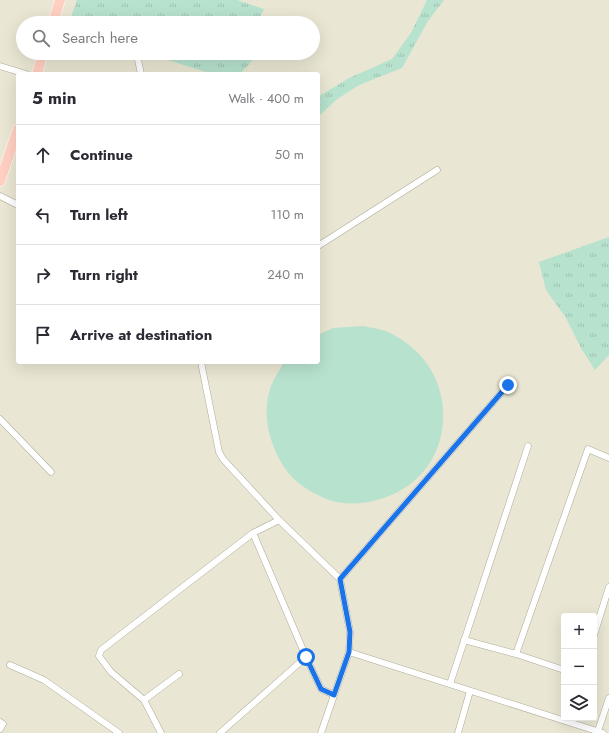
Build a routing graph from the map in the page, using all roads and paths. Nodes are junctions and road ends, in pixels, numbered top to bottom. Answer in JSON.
{"nodes":[{"id":1,"x":60,"y":0,"type":"edge"},
{"id":2,"x":55,"y":16,"type":"edge"},
{"id":3,"x":41,"y":60,"type":"edge"},
{"id":4,"x":138,"y":60,"type":"edge"},
{"id":5,"x":0,"y":66,"type":"edge"},
{"id":6,"x":20,"y":72,"type":"edge"},
{"id":7,"x":38,"y":72,"type":"edge"},
{"id":8,"x":141,"y":72,"type":"edge"},
{"id":9,"x":16,"y":135,"type":"edge"},
{"id":10,"x":437,"y":170,"type":"dead end"},
{"id":11,"x":0,"y":181,"type":"edge"},
{"id":12,"x":0,"y":196,"type":"edge"},
{"id":13,"x":16,"y":204,"type":"edge"},
{"id":14,"x":320,"y":245,"type":"edge"},
{"id":15,"x":201,"y":364,"type":"edge"},
{"id":16,"x":508,"y":385,"type":"dead end"},
{"id":17,"x":0,"y":419,"type":"edge"},
{"id":18,"x":528,"y":446,"type":"dead end"},
{"id":19,"x":609,"y":458,"type":"edge"},
{"id":20,"x":51,"y":472,"type":"dead end"},
{"id":21,"x":279,"y":520,"type":"junction"},
{"id":22,"x":253,"y":533,"type":"junction"},
{"id":23,"x":340,"y":579,"type":"junction"},
{"id":24,"x":609,"y":587,"type":"edge"},
{"id":25,"x":597,"y":625,"type":"edge"},
{"id":26,"x":464,"y":640,"type":"junction"},
{"id":27,"x":349,"y":652,"type":"junction"},
{"id":28,"x":516,"y":654,"type":"junction"},
{"id":29,"x":306,"y":657,"type":"junction"},
{"id":30,"x":10,"y":665,"type":"dead end"},
{"id":31,"x":561,"y":669,"type":"edge"},
{"id":32,"x":179,"y":674,"type":"dead end"},
{"id":33,"x":450,"y":684,"type":"junction"},
{"id":34,"x":470,"y":691,"type":"junction"},
{"id":35,"x":334,"y":695,"type":"junction"},
{"id":36,"x":609,"y":698,"type":"edge"},
{"id":37,"x":144,"y":700,"type":"junction"},
{"id":38,"x":561,"y":718,"type":"edge"},
{"id":39,"x":569,"y":721,"type":"edge"},
{"id":40,"x":0,"y":722,"type":"edge"},
{"id":41,"x":0,"y":729,"type":"edge"},
{"id":42,"x":600,"y":732,"type":"edge"},
{"id":43,"x":119,"y":733,"type":"edge"},
{"id":44,"x":161,"y":733,"type":"edge"},
{"id":45,"x":220,"y":733,"type":"edge"},
{"id":46,"x":321,"y":733,"type":"edge"},
{"id":47,"x":458,"y":733,"type":"edge"}],
"edges":[{"from":1,"to":2,"type":"main road"},
{"from":3,"to":7,"type":"main road"},
{"from":4,"to":8,"type":"street"},
{"from":5,"to":6,"type":"street"},
{"from":9,"to":11,"type":"main road"},
{"from":10,"to":14,"type":"street"},
{"from":12,"to":13,"type":"street"},
{"from":15,"to":21,"type":"street"},
{"from":16,"to":23,"type":"street"},
{"from":17,"to":20,"type":"street"},
{"from":18,"to":26,"type":"street"},
{"from":19,"to":28,"type":"street"},
{"from":21,"to":22,"type":"street"},
{"from":21,"to":23,"type":"street"},
{"from":22,"to":29,"type":"street"},
{"from":22,"to":37,"type":"street"},
{"from":23,"to":27,"type":"street"},
{"from":24,"to":25,"type":"street"},
{"from":26,"to":28,"type":"street"},
{"from":26,"to":33,"type":"street"},
{"from":27,"to":33,"type":"street"},
{"from":27,"to":35,"type":"street"},
{"from":28,"to":31,"type":"street"},
{"from":29,"to":35,"type":"street"},
{"from":29,"to":45,"type":"street"},
{"from":30,"to":43,"type":"street"},
{"from":32,"to":37,"type":"street"},
{"from":33,"to":34,"type":"street"},
{"from":34,"to":38,"type":"street"},
{"from":34,"to":47,"type":"street"},
{"from":35,"to":46,"type":"street"},
{"from":36,"to":42,"type":"street"},
{"from":37,"to":44,"type":"street"},
{"from":39,"to":42,"type":"street"},
{"from":40,"to":41,"type":"street"}]}
